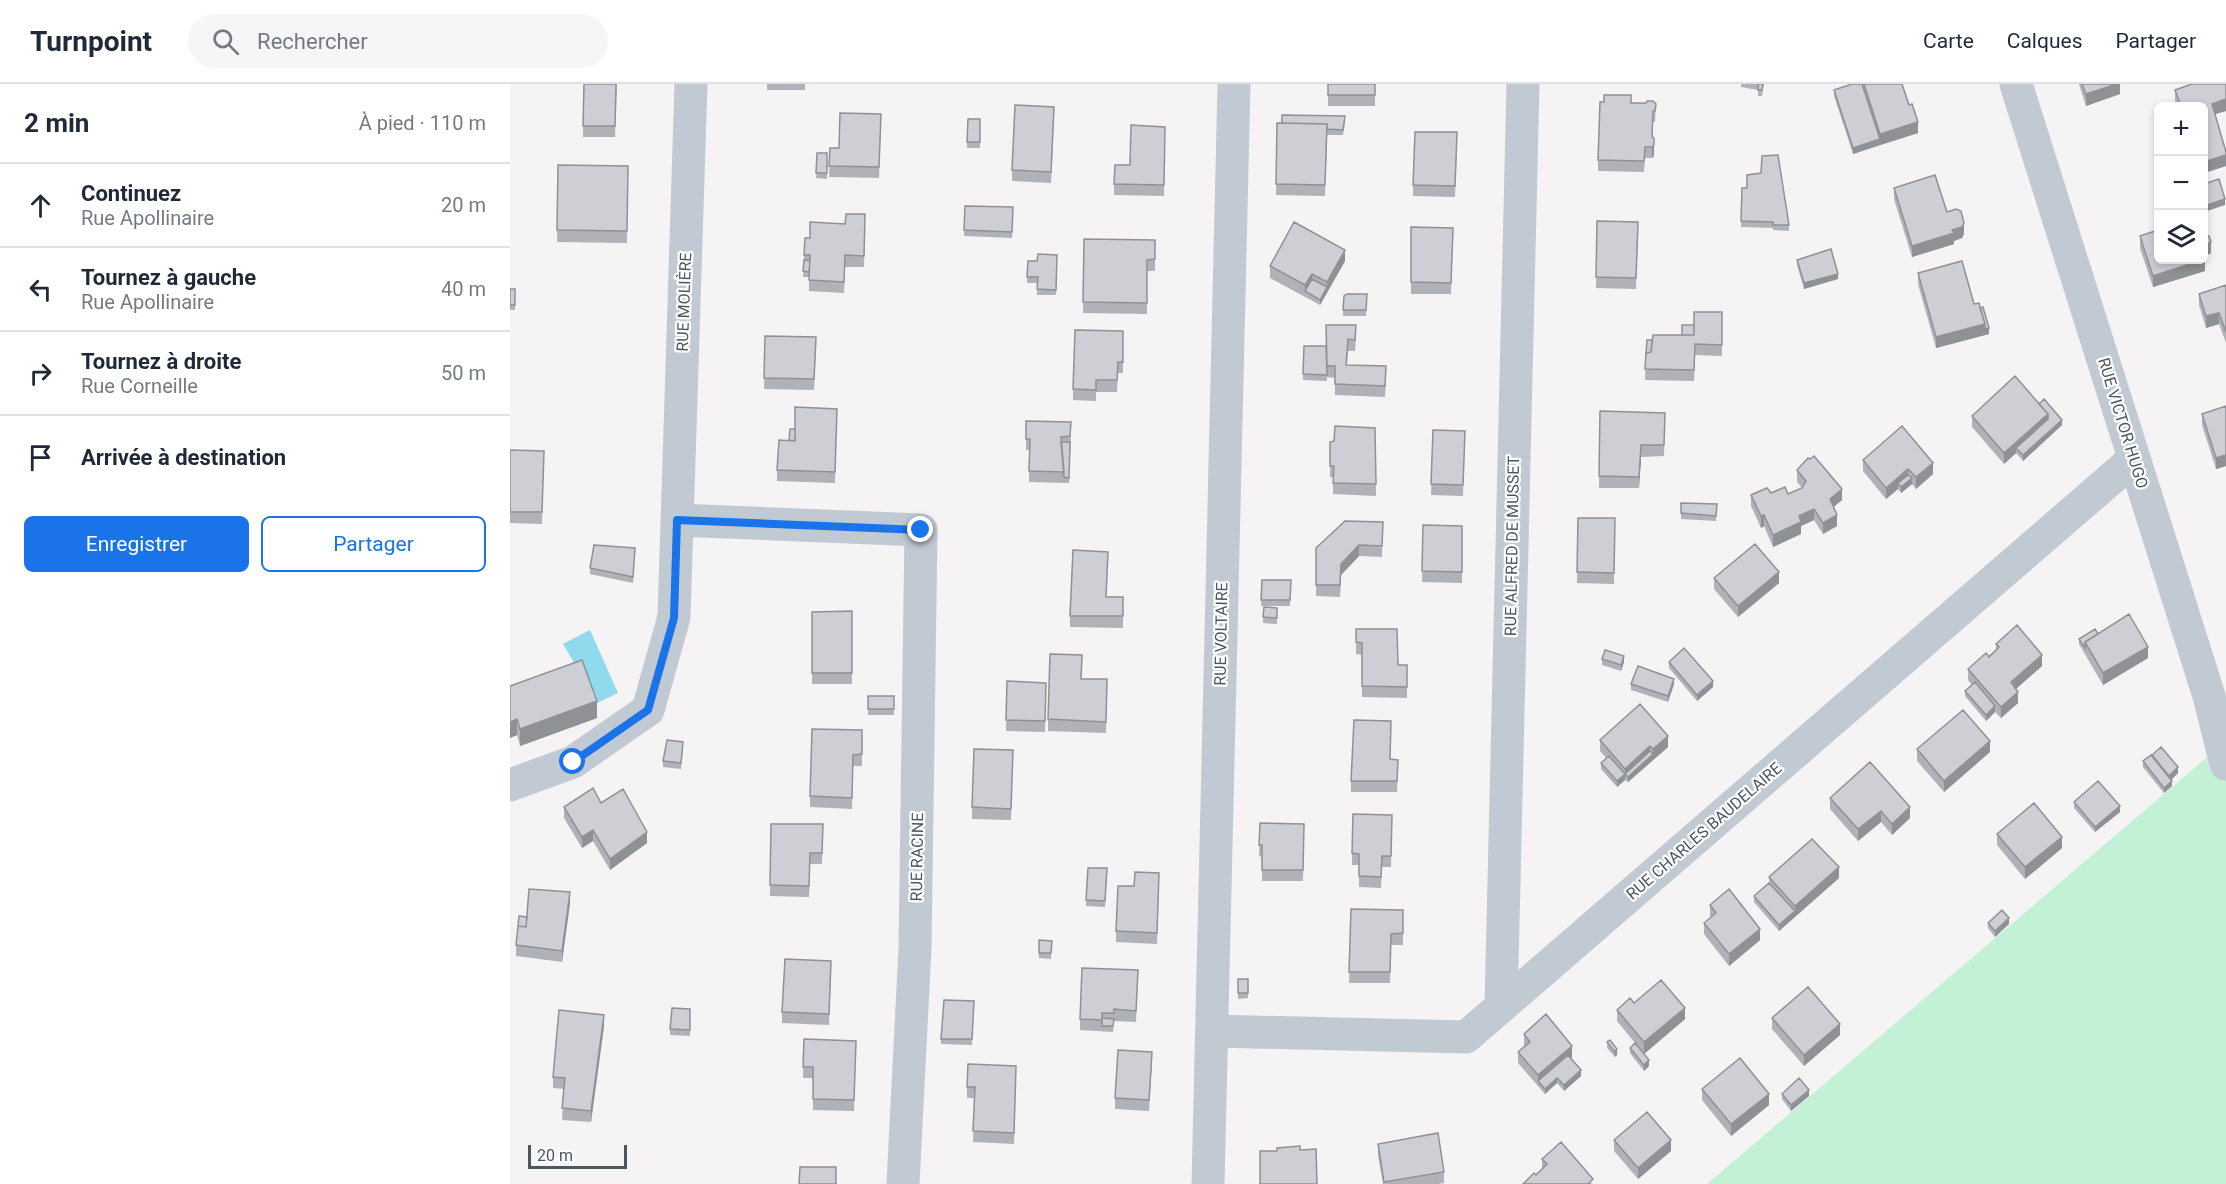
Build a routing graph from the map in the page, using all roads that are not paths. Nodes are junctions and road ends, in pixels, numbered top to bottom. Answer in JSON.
{"nodes":[{"id":1,"x":691,"y":84,"type":"edge"},
{"id":2,"x":1234,"y":84,"type":"edge"},
{"id":3,"x":1523,"y":84,"type":"edge"},
{"id":4,"x":2016,"y":84,"type":"edge"},
{"id":5,"x":2134,"y":459,"type":"junction"},
{"id":6,"x":677,"y":520,"type":"junction"},
{"id":7,"x":2226,"y":764,"type":"edge"},
{"id":8,"x":510,"y":785,"type":"edge"},
{"id":9,"x":1501,"y":1007,"type":"junction"},
{"id":10,"x":1213,"y":1031,"type":"junction"},
{"id":11,"x":903,"y":1184,"type":"edge"},
{"id":12,"x":1208,"y":1184,"type":"edge"}],
"edges":[{"from":1,"to":6,"type":"street","name":"RUE MOLIÈRE"},
{"from":2,"to":10,"type":"street","name":"RUE VOLTAIRE"},
{"from":3,"to":9,"type":"street","name":"RUE ALFRED DE MUSSET"},
{"from":4,"to":5,"type":"street","name":"RUE VICTOR HUGO"},
{"from":5,"to":7,"type":"street","name":"RUE VICTOR HUGO"},
{"from":5,"to":9,"type":"street","name":"RUE CHARLES BAUDELAIRE"},
{"from":6,"to":8,"type":"street","name":"RUE MOLIÈRE"},
{"from":6,"to":11,"type":"street","name":"RUE RACINE"},
{"from":9,"to":10,"type":"street","name":"RUE CHARLES BAUDELAIRE"},
{"from":10,"to":12,"type":"street","name":"RUE VOLTAIRE"}]}
